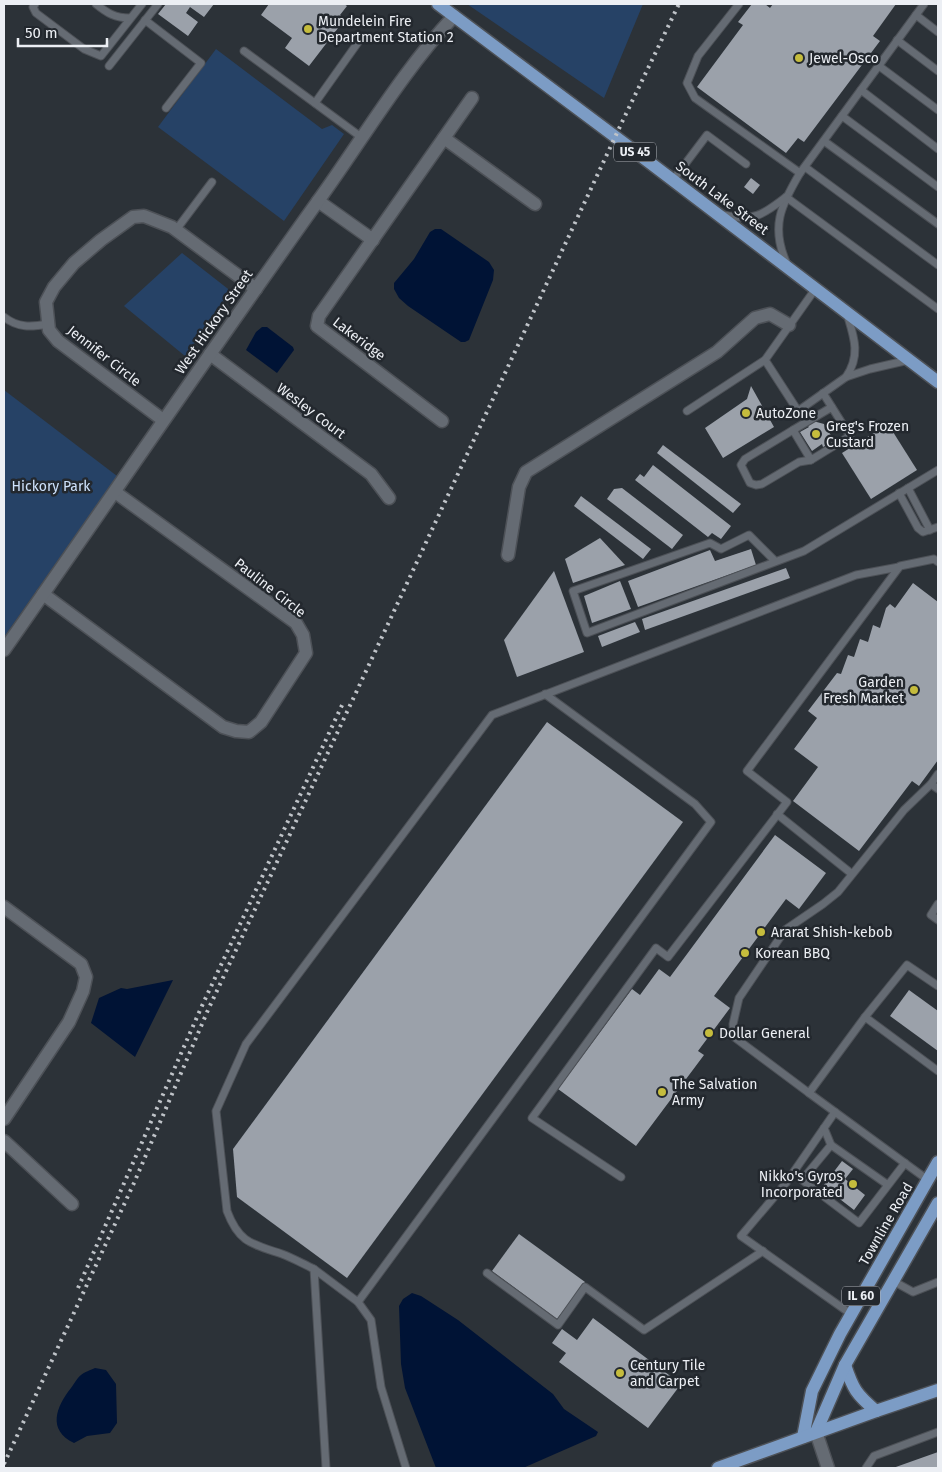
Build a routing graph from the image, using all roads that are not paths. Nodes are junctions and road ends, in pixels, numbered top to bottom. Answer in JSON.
{"nodes":[{"id":1,"x":35,"y":4,"type":"edge"},
{"id":2,"x":96,"y":4,"type":"edge"},
{"id":3,"x":142,"y":4,"type":"edge"},
{"id":4,"x":158,"y":4,"type":"edge"},
{"id":5,"x":438,"y":4,"type":"edge"},
{"id":6,"x":739,"y":4,"type":"edge"},
{"id":7,"x":924,"y":4,"type":"edge"},
{"id":8,"x":454,"y":16,"type":"junction"},
{"id":9,"x":916,"y":16,"type":"junction"},
{"id":10,"x":130,"y":18,"type":"junction"},
{"id":11,"x":145,"y":20,"type":"junction"},
{"id":12,"x":938,"y":32,"type":"edge"},
{"id":13,"x":897,"y":40,"type":"junction"},
{"id":14,"x":359,"y":41,"type":"dead end"},
{"id":15,"x":244,"y":51,"type":"dead end"},
{"id":16,"x":109,"y":66,"type":"dead end"},
{"id":17,"x":879,"y":66,"type":"junction"},
{"id":18,"x":938,"y":71,"type":"edge"},
{"id":19,"x":861,"y":90,"type":"junction"},
{"id":20,"x":472,"y":98,"type":"dead end"},
{"id":21,"x":315,"y":103,"type":"junction"},
{"id":22,"x":166,"y":108,"type":"dead end"},
{"id":23,"x":938,"y":110,"type":"edge"},
{"id":24,"x":842,"y":116,"type":"junction"},
{"id":25,"x":361,"y":136,"type":"junction"},
{"id":26,"x":444,"y":138,"type":"junction"},
{"id":27,"x":824,"y":141,"type":"junction"},
{"id":28,"x":938,"y":148,"type":"edge"},
{"id":29,"x":746,"y":164,"type":"dead end"},
{"id":30,"x":802,"y":170,"type":"junction"},
{"id":31,"x":673,"y":180,"type":"junction"},
{"id":32,"x":212,"y":182,"type":"dead end"},
{"id":33,"x":938,"y":187,"type":"edge"},
{"id":34,"x":786,"y":197,"type":"junction"},
{"id":35,"x":318,"y":201,"type":"junction"},
{"id":36,"x":535,"y":204,"type":"dead end"},
{"id":37,"x":717,"y":214,"type":"junction"},
{"id":38,"x":938,"y":224,"type":"edge"},
{"id":39,"x":176,"y":230,"type":"junction"},
{"id":40,"x":373,"y":240,"type":"junction"},
{"id":41,"x":938,"y":266,"type":"edge"},
{"id":42,"x":788,"y":267,"type":"junction"},
{"id":43,"x":256,"y":288,"type":"junction"},
{"id":44,"x":816,"y":288,"type":"junction"},
{"id":45,"x":938,"y":309,"type":"edge"},
{"id":46,"x":846,"y":311,"type":"junction"},
{"id":47,"x":4,"y":317,"type":"edge"},
{"id":48,"x":48,"y":324,"type":"junction"},
{"id":49,"x":789,"y":325,"type":"junction"},
{"id":50,"x":210,"y":354,"type":"junction"},
{"id":51,"x":764,"y":360,"type":"junction"},
{"id":52,"x":909,"y":360,"type":"junction"},
{"id":53,"x":846,"y":378,"type":"junction"},
{"id":54,"x":938,"y":382,"type":"edge"},
{"id":55,"x":823,"y":393,"type":"junction"},
{"id":56,"x":832,"y":407,"type":"junction"},
{"id":57,"x":687,"y":411,"type":"dead end"},
{"id":58,"x":162,"y":420,"type":"junction"},
{"id":59,"x":442,"y":421,"type":"dead end"},
{"id":60,"x":793,"y":430,"type":"junction"},
{"id":61,"x":811,"y":460,"type":"junction"},
{"id":62,"x":938,"y":470,"type":"edge"},
{"id":63,"x":908,"y":488,"type":"junction"},
{"id":64,"x":115,"y":492,"type":"junction"},
{"id":65,"x":899,"y":493,"type":"junction"},
{"id":66,"x":389,"y":498,"type":"dead end"},
{"id":67,"x":938,"y":527,"type":"edge"},
{"id":68,"x":930,"y":530,"type":"junction"},
{"id":69,"x":508,"y":555,"type":"dead end"},
{"id":70,"x":775,"y":561,"type":"junction"},
{"id":71,"x":938,"y":562,"type":"edge"},
{"id":72,"x":899,"y":567,"type":"junction"},
{"id":73,"x":43,"y":594,"type":"junction"},
{"id":74,"x":4,"y":650,"type":"edge"},
{"id":75,"x":545,"y":694,"type":"junction"},
{"id":76,"x":938,"y":774,"type":"edge"},
{"id":77,"x":931,"y":784,"type":"junction"},
{"id":78,"x":938,"y":789,"type":"edge"},
{"id":79,"x":777,"y":814,"type":"junction"},
{"id":80,"x":852,"y":874,"type":"junction"},
{"id":81,"x":938,"y":904,"type":"edge"},
{"id":82,"x":6,"y":913,"type":"edge"},
{"id":83,"x":938,"y":920,"type":"edge"},
{"id":84,"x":938,"y":986,"type":"edge"},
{"id":85,"x":865,"y":1017,"type":"junction"},
{"id":86,"x":938,"y":1071,"type":"edge"},
{"id":87,"x":809,"y":1093,"type":"junction"},
{"id":88,"x":835,"y":1112,"type":"junction"},
{"id":89,"x":4,"y":1119,"type":"edge"},
{"id":90,"x":824,"y":1128,"type":"junction"},
{"id":91,"x":4,"y":1141,"type":"edge"},
{"id":92,"x":831,"y":1145,"type":"junction"},
{"id":93,"x":938,"y":1162,"type":"edge"},
{"id":94,"x":905,"y":1163,"type":"junction"},
{"id":95,"x":621,"y":1177,"type":"dead end"},
{"id":96,"x":928,"y":1180,"type":"junction"},
{"id":97,"x":888,"y":1185,"type":"junction"},
{"id":98,"x":938,"y":1203,"type":"edge"},
{"id":99,"x":72,"y":1204,"type":"dead end"},
{"id":100,"x":763,"y":1251,"type":"junction"},
{"id":101,"x":314,"y":1269,"type":"junction"},
{"id":102,"x":487,"y":1273,"type":"dead end"},
{"id":103,"x":893,"y":1281,"type":"junction"},
{"id":104,"x":938,"y":1282,"type":"edge"},
{"id":105,"x":358,"y":1302,"type":"junction"},
{"id":106,"x":851,"y":1314,"type":"junction"},
{"id":107,"x":844,"y":1365,"type":"junction"},
{"id":108,"x":938,"y":1390,"type":"edge"},
{"id":109,"x":876,"y":1411,"type":"junction"},
{"id":110,"x":816,"y":1432,"type":"junction"},
{"id":111,"x":938,"y":1432,"type":"edge"},
{"id":112,"x":803,"y":1437,"type":"junction"},
{"id":113,"x":326,"y":1468,"type":"edge"},
{"id":114,"x":406,"y":1468,"type":"edge"},
{"id":115,"x":718,"y":1468,"type":"edge"},
{"id":116,"x":828,"y":1468,"type":"edge"},
{"id":117,"x":866,"y":1468,"type":"edge"}],
"edges":[{"from":1,"to":10,"type":"lane"},
{"from":2,"to":10,"type":"lane"},
{"from":3,"to":10,"type":"lane"},
{"from":4,"to":11,"type":"lane"},
{"from":5,"to":8,"type":"main road","name":"South Lake Street","number":"US 45"},
{"from":6,"to":30,"type":"lane"},
{"from":7,"to":9,"type":"lane"},
{"from":8,"to":25,"type":"street","name":"West Hickory Street"},
{"from":8,"to":31,"type":"main road","name":"South Lake Street","number":"US 45"},
{"from":9,"to":12,"type":"lane"},
{"from":9,"to":13,"type":"lane"},
{"from":11,"to":16,"type":"lane"},
{"from":11,"to":22,"type":"lane"},
{"from":13,"to":17,"type":"lane"},
{"from":13,"to":18,"type":"lane"},
{"from":14,"to":21,"type":"lane"},
{"from":15,"to":21,"type":"lane"},
{"from":17,"to":19,"type":"lane"},
{"from":17,"to":23,"type":"lane"},
{"from":19,"to":24,"type":"lane"},
{"from":19,"to":28,"type":"lane"},
{"from":20,"to":26,"type":"street","name":"Lakeridge"},
{"from":21,"to":25,"type":"lane"},
{"from":24,"to":27,"type":"lane"},
{"from":24,"to":33,"type":"lane"},
{"from":25,"to":35,"type":"street","name":"West Hickory Street"},
{"from":26,"to":36,"type":"street"},
{"from":26,"to":40,"type":"street","name":"Lakeridge"},
{"from":27,"to":30,"type":"lane"},
{"from":27,"to":38,"type":"lane"},
{"from":29,"to":31,"type":"lane"},
{"from":30,"to":34,"type":"lane"},
{"from":30,"to":41,"type":"lane"},
{"from":31,"to":37,"type":"main road","name":"South Lake Street","number":"US 45"},
{"from":32,"to":39,"type":"lane"},
{"from":34,"to":37,"type":"lane"},
{"from":34,"to":42,"type":"lane"},
{"from":34,"to":45,"type":"lane"},
{"from":35,"to":40,"type":"street"},
{"from":35,"to":43,"type":"street","name":"West Hickory Street"},
{"from":37,"to":42,"type":"main road","name":"South Lake Street","number":"US 45"},
{"from":39,"to":43,"type":"street","name":"Jennifer Circle"},
{"from":39,"to":48,"type":"street","name":"Jennifer Circle"},
{"from":40,"to":59,"type":"street","name":"Lakeridge"},
{"from":42,"to":44,"type":"main road","name":"South Lake Street","number":"US 45"},
{"from":43,"to":50,"type":"street","name":"West Hickory Street"},
{"from":44,"to":46,"type":"main road","name":"South Lake Street","number":"US 45"},
{"from":44,"to":49,"type":"lane"},
{"from":46,"to":52,"type":"main road","name":"South Lake Street","number":"US 45"},
{"from":46,"to":53,"type":"lane"},
{"from":47,"to":48,"type":"lane"},
{"from":48,"to":58,"type":"street","name":"Jennifer Circle"},
{"from":49,"to":51,"type":"lane"},
{"from":49,"to":69,"type":"street"},
{"from":50,"to":58,"type":"street","name":"West Hickory Street"},
{"from":50,"to":66,"type":"street","name":"Wesley Court"},
{"from":51,"to":55,"type":"lane"},
{"from":51,"to":57,"type":"lane"},
{"from":52,"to":53,"type":"lane"},
{"from":52,"to":54,"type":"main road","name":"South Lake Street","number":"US 45"},
{"from":53,"to":55,"type":"lane"},
{"from":55,"to":56,"type":"lane"},
{"from":56,"to":60,"type":"lane"},
{"from":56,"to":61,"type":"lane"},
{"from":58,"to":64,"type":"street","name":"West Hickory Street"},
{"from":60,"to":61,"type":"lane"},
{"from":60,"to":61,"type":"lane"},
{"from":62,"to":63,"type":"lane"},
{"from":63,"to":65,"type":"lane"},
{"from":63,"to":68,"type":"lane"},
{"from":64,"to":73,"type":"street","name":"West Hickory Street"},
{"from":64,"to":73,"type":"street","name":"Pauline Circle"},
{"from":65,"to":68,"type":"lane"},
{"from":65,"to":70,"type":"lane"},
{"from":67,"to":68,"type":"lane"},
{"from":70,"to":70,"type":"lane"},
{"from":71,"to":72,"type":"lane"},
{"from":72,"to":75,"type":"lane"},
{"from":72,"to":79,"type":"lane"},
{"from":73,"to":74,"type":"street","name":"West Hickory Street"},
{"from":75,"to":101,"type":"lane"},
{"from":75,"to":105,"type":"lane"},
{"from":76,"to":77,"type":"lane"},
{"from":77,"to":78,"type":"lane"},
{"from":77,"to":80,"type":"lane"},
{"from":79,"to":80,"type":"lane"},
{"from":79,"to":95,"type":"lane"},
{"from":80,"to":87,"type":"lane"},
{"from":81,"to":83,"type":"lane"},
{"from":82,"to":89,"type":"street"},
{"from":84,"to":85,"type":"lane"},
{"from":85,"to":86,"type":"lane"},
{"from":85,"to":87,"type":"lane"},
{"from":87,"to":88,"type":"lane"},
{"from":88,"to":90,"type":"lane"},
{"from":88,"to":94,"type":"lane"},
{"from":90,"to":92,"type":"lane"},
{"from":90,"to":100,"type":"lane"},
{"from":91,"to":99,"type":"street"},
{"from":92,"to":97,"type":"lane"},
{"from":92,"to":97,"type":"lane"},
{"from":93,"to":96,"type":"main road","name":"Townline Road","number":"IL 60"},
{"from":94,"to":96,"type":"lane"},
{"from":94,"to":97,"type":"lane"},
{"from":96,"to":106,"type":"main road","name":"Townline Road","number":"IL 60"},
{"from":98,"to":103,"type":"main road","number":"IL 60"},
{"from":100,"to":102,"type":"lane"},
{"from":100,"to":106,"type":"lane"},
{"from":101,"to":105,"type":"lane"},
{"from":101,"to":113,"type":"lane"},
{"from":103,"to":104,"type":"lane"},
{"from":103,"to":107,"type":"main road","number":"IL 60"},
{"from":105,"to":114,"type":"lane"},
{"from":106,"to":112,"type":"main road","name":"Townline Road","number":"IL 60"},
{"from":107,"to":109,"type":"main road"},
{"from":107,"to":110,"type":"main road","number":"IL 60"},
{"from":108,"to":109,"type":"main road"},
{"from":109,"to":110,"type":"main road"},
{"from":110,"to":112,"type":"main road"},
{"from":110,"to":116,"type":"street"},
{"from":111,"to":117,"type":"lane"},
{"from":112,"to":115,"type":"main road"}]}
